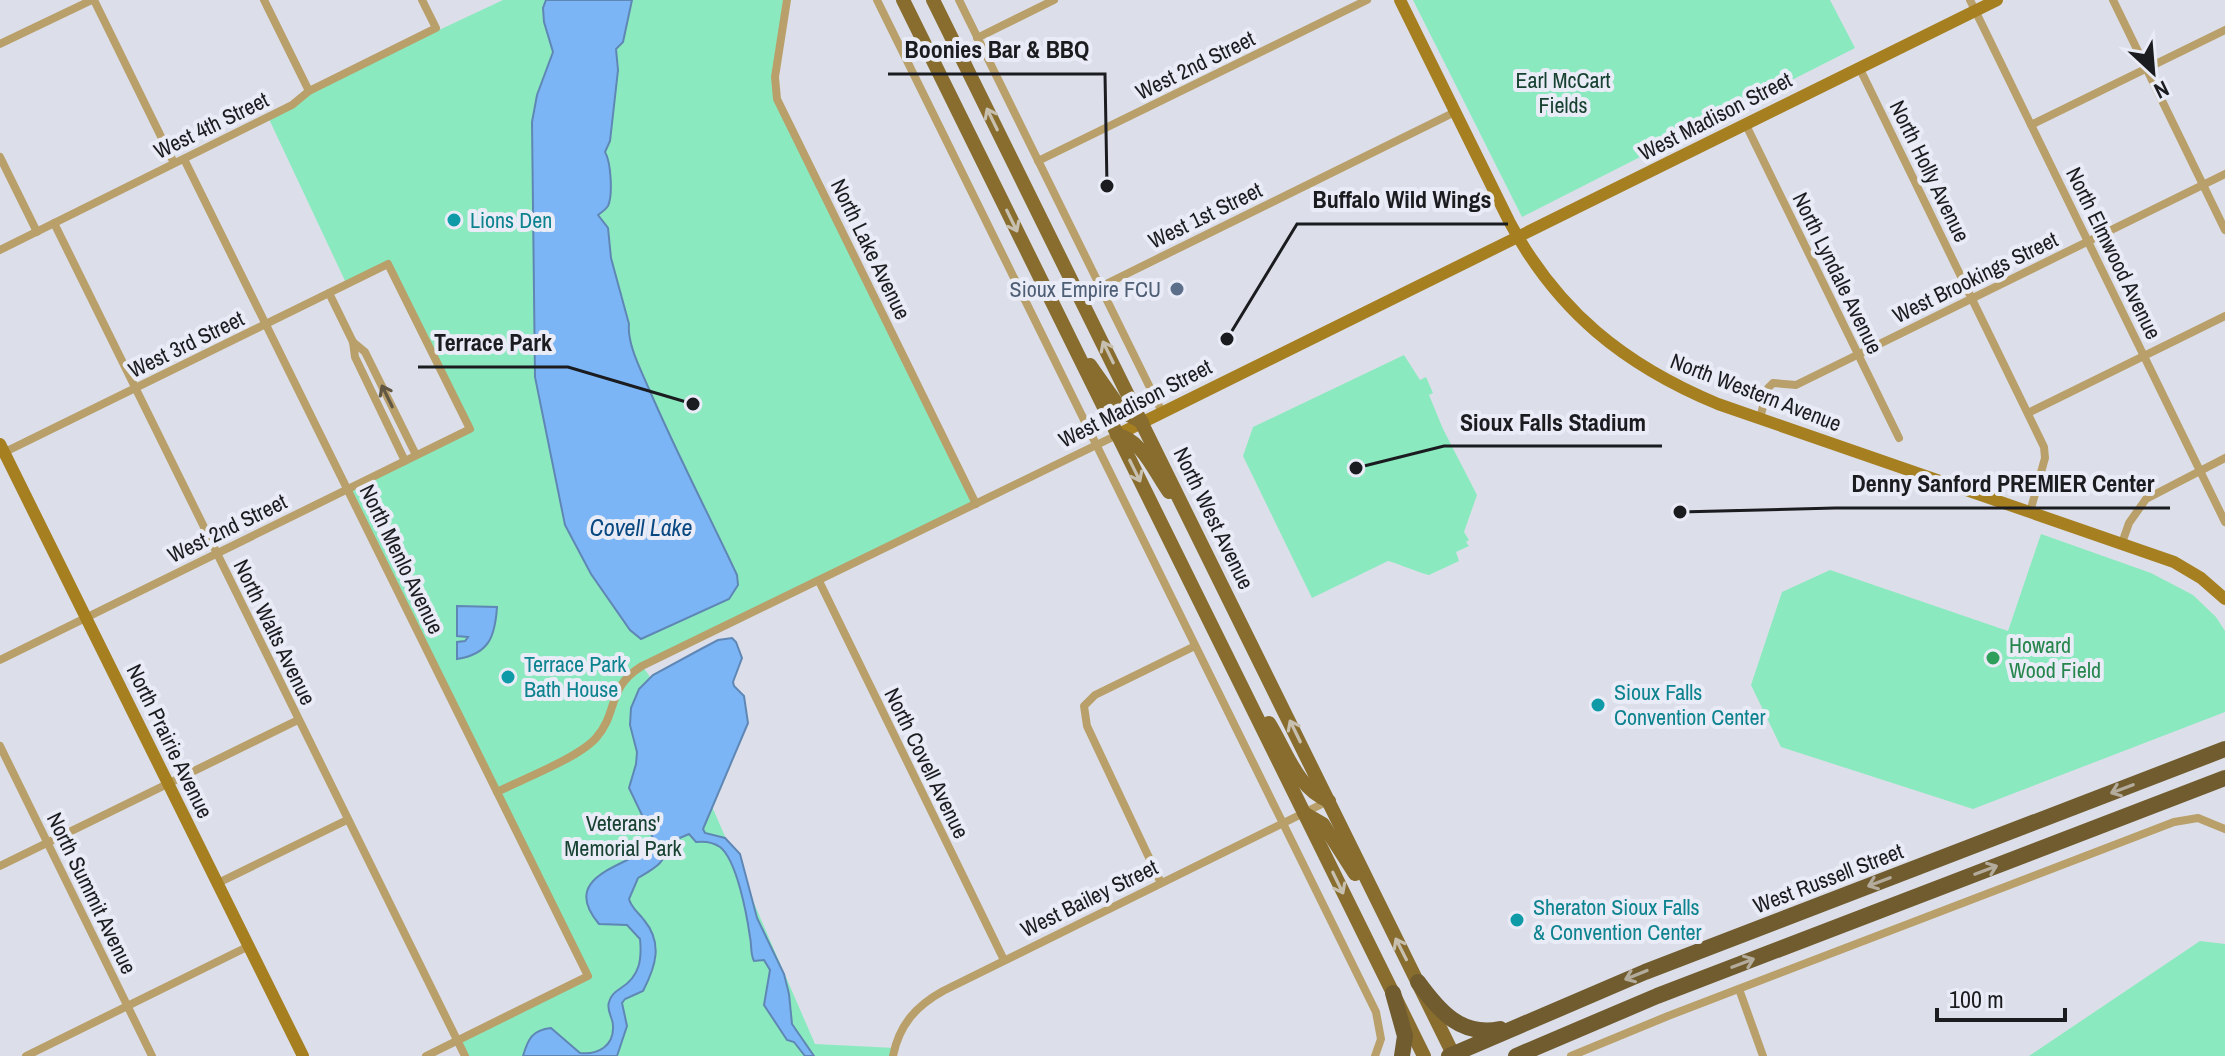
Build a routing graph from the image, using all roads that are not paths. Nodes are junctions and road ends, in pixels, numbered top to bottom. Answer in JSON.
{"nodes":[{"id":1,"x":93,"y":0,"type":"edge"},
{"id":2,"x":264,"y":0,"type":"edge"},
{"id":3,"x":422,"y":0,"type":"edge"},
{"id":4,"x":787,"y":0,"type":"edge"},
{"id":5,"x":877,"y":0,"type":"edge"},
{"id":6,"x":903,"y":0,"type":"edge"},
{"id":7,"x":933,"y":0,"type":"edge"},
{"id":8,"x":959,"y":0,"type":"edge"},
{"id":9,"x":1054,"y":0,"type":"edge"},
{"id":10,"x":1367,"y":0,"type":"edge"},
{"id":11,"x":1400,"y":0,"type":"edge"},
{"id":12,"x":1997,"y":0,"type":"edge"},
{"id":13,"x":2113,"y":0,"type":"edge"},
{"id":14,"x":1972,"y":5,"type":"edge"},
{"id":15,"x":2225,"y":30,"type":"edge"},
{"id":16,"x":977,"y":38,"type":"junction"},
{"id":17,"x":0,"y":44,"type":"edge"},
{"id":18,"x":1859,"y":67,"type":"junction"},
{"id":19,"x":2146,"y":70,"type":"junction"},
{"id":20,"x":309,"y":91,"type":"junction"},
{"id":21,"x":1455,"y":112,"type":"junction"},
{"id":22,"x":1745,"y":123,"type":"junction"},
{"id":23,"x":2031,"y":125,"type":"junction"},
{"id":24,"x":0,"y":157,"type":"edge"},
{"id":25,"x":184,"y":159,"type":"junction"},
{"id":26,"x":1038,"y":161,"type":"junction"},
{"id":27,"x":174,"y":163,"type":"junction"},
{"id":28,"x":2225,"y":174,"type":"edge"},
{"id":29,"x":2203,"y":185,"type":"junction"},
{"id":30,"x":54,"y":223,"type":"junction"},
{"id":31,"x":2225,"y":230,"type":"edge"},
{"id":32,"x":37,"y":232,"type":"junction"},
{"id":33,"x":1517,"y":237,"type":"junction"},
{"id":34,"x":2088,"y":241,"type":"junction"},
{"id":35,"x":0,"y":250,"type":"edge"},
{"id":36,"x":1100,"y":287,"type":"junction"},
{"id":37,"x":329,"y":293,"type":"junction"},
{"id":38,"x":1972,"y":298,"type":"junction"},
{"id":39,"x":2225,"y":316,"type":"edge"},
{"id":40,"x":266,"y":324,"type":"junction"},
{"id":41,"x":353,"y":342,"type":"junction"},
{"id":42,"x":1076,"y":350,"type":"junction"},
{"id":43,"x":1857,"y":355,"type":"junction"},
{"id":44,"x":2144,"y":356,"type":"junction"},
{"id":45,"x":137,"y":388,"type":"junction"},
{"id":46,"x":1162,"y":412,"type":"junction"},
{"id":47,"x":2028,"y":413,"type":"junction"},
{"id":48,"x":1760,"y":418,"type":"junction"},
{"id":49,"x":1142,"y":422,"type":"junction"},
{"id":50,"x":470,"y":429,"type":"joint"},
{"id":51,"x":1117,"y":435,"type":"junction"},
{"id":52,"x":1899,"y":438,"type":"dead end"},
{"id":53,"x":1096,"y":446,"type":"junction"},
{"id":54,"x":1,"y":450,"type":"edge"},
{"id":55,"x":416,"y":455,"type":"junction"},
{"id":56,"x":2225,"y":458,"type":"edge"},
{"id":57,"x":405,"y":461,"type":"junction"},
{"id":58,"x":2200,"y":471,"type":"junction"},
{"id":59,"x":347,"y":489,"type":"junction"},
{"id":60,"x":976,"y":504,"type":"junction"},
{"id":61,"x":1186,"y":510,"type":"junction"},
{"id":62,"x":2030,"y":512,"type":"junction"},
{"id":63,"x":2225,"y":522,"type":"edge"},
{"id":64,"x":2122,"y":543,"type":"junction"},
{"id":65,"x":217,"y":553,"type":"junction"},
{"id":66,"x":819,"y":581,"type":"junction"},
{"id":67,"x":2225,"y":599,"type":"edge"},
{"id":68,"x":86,"y":617,"type":"junction"},
{"id":69,"x":1195,"y":646,"type":"junction"},
{"id":70,"x":0,"y":660,"type":"edge"},
{"id":71,"x":1238,"y":680,"type":"junction"},
{"id":72,"x":298,"y":720,"type":"junction"},
{"id":73,"x":0,"y":746,"type":"edge"},
{"id":74,"x":2225,"y":748,"type":"edge"},
{"id":75,"x":2225,"y":770,"type":"edge"},
{"id":76,"x":2225,"y":778,"type":"edge"},
{"id":77,"x":168,"y":783,"type":"junction"},
{"id":78,"x":497,"y":792,"type":"junction"},
{"id":79,"x":2171,"y":799,"type":"junction"},
{"id":80,"x":1329,"y":801,"type":"junction"},
{"id":81,"x":1304,"y":813,"type":"junction"},
{"id":82,"x":347,"y":820,"type":"junction"},
{"id":83,"x":1283,"y":823,"type":"junction"},
{"id":84,"x":2225,"y":829,"type":"edge"},
{"id":85,"x":47,"y":842,"type":"junction"},
{"id":86,"x":0,"y":866,"type":"edge"},
{"id":87,"x":218,"y":883,"type":"junction"},
{"id":88,"x":1161,"y":883,"type":"junction"},
{"id":89,"x":1374,"y":895,"type":"junction"},
{"id":90,"x":249,"y":946,"type":"junction"},
{"id":91,"x":1004,"y":960,"type":"junction"},
{"id":92,"x":1418,"y":982,"type":"junction"},
{"id":93,"x":1739,"y":989,"type":"junction"},
{"id":94,"x":1393,"y":993,"type":"junction"},
{"id":95,"x":127,"y":1006,"type":"junction"},
{"id":96,"x":1521,"y":1024,"type":"junction"},
{"id":97,"x":457,"y":1041,"type":"junction"},
{"id":98,"x":1377,"y":1052,"type":"edge"},
{"id":99,"x":1452,"y":1055,"type":"edge"},
{"id":100,"x":26,"y":1056,"type":"edge"},
{"id":101,"x":152,"y":1056,"type":"edge"},
{"id":102,"x":303,"y":1056,"type":"edge"},
{"id":103,"x":426,"y":1056,"type":"edge"},
{"id":104,"x":465,"y":1056,"type":"edge"},
{"id":105,"x":893,"y":1056,"type":"edge"},
{"id":106,"x":1402,"y":1056,"type":"edge"},
{"id":107,"x":1424,"y":1056,"type":"edge"},
{"id":108,"x":1516,"y":1056,"type":"edge"},
{"id":109,"x":1571,"y":1056,"type":"edge"},
{"id":110,"x":1763,"y":1056,"type":"edge"}],
"edges":[{"from":1,"to":17,"type":"street"},
{"from":1,"to":27,"type":"street"},
{"from":2,"to":20,"type":"street"},
{"from":3,"to":20,"type":"street","name":"West 4th Street"},
{"from":4,"to":60,"type":"street","name":"North Lake Avenue"},
{"from":5,"to":53,"type":"street"},
{"from":6,"to":42,"type":"main road","one_way":true},
{"from":49,"to":7,"type":"main road","name":"North West Avenue","one_way":true},
{"from":8,"to":16,"type":"street"},
{"from":9,"to":16,"type":"street"},
{"from":10,"to":26,"type":"street","name":"West 2nd Street"},
{"from":11,"to":21,"type":"street","name":"North Western Avenue"},
{"from":12,"to":14,"type":"street","name":"West Madison Street"},
{"from":13,"to":19,"type":"street"},
{"from":14,"to":18,"type":"street","name":"West Madison Street"},
{"from":14,"to":23,"type":"street","name":"North Elmwood Avenue"},
{"from":15,"to":19,"type":"street"},
{"from":16,"to":26,"type":"street"},
{"from":18,"to":22,"type":"street","name":"West Madison Street"},
{"from":18,"to":38,"type":"street","name":"North Holly Avenue"},
{"from":19,"to":23,"type":"street"},
{"from":19,"to":29,"type":"street"},
{"from":20,"to":25,"type":"street","name":"West 4th Street"},
{"from":21,"to":33,"type":"street","name":"North Western Avenue"},
{"from":21,"to":36,"type":"street","name":"West 1st Street"},
{"from":22,"to":33,"type":"street","name":"West Madison Street"},
{"from":22,"to":43,"type":"street","name":"North Lyndale Avenue"},
{"from":23,"to":34,"type":"street","name":"North Elmwood Avenue"},
{"from":24,"to":32,"type":"street"},
{"from":25,"to":27,"type":"street","name":"West 4th Street"},
{"from":25,"to":40,"type":"street","name":"North Menlo Avenue"},
{"from":26,"to":36,"type":"street"},
{"from":27,"to":30,"type":"street","name":"West 4th Street"},
{"from":28,"to":29,"type":"street","name":"West Brookings Street"},
{"from":29,"to":31,"type":"street"},
{"from":29,"to":34,"type":"street","name":"West Brookings Street"},
{"from":30,"to":32,"type":"street","name":"West 4th Street"},
{"from":30,"to":45,"type":"street","name":"North Walts Avenue"},
{"from":32,"to":35,"type":"street","name":"West 4th Street"},
{"from":33,"to":46,"type":"street","name":"West Madison Street"},
{"from":33,"to":48,"type":"street","name":"North Western Avenue"},
{"from":34,"to":38,"type":"street","name":"West Brookings Street"},
{"from":34,"to":44,"type":"street","name":"North Elmwood Avenue"},
{"from":36,"to":46,"type":"street"},
{"from":37,"to":40,"type":"street","name":"West 3rd Street"},
{"from":37,"to":41,"type":"street"},
{"from":37,"to":50,"type":"street","name":"West 3rd Street"},
{"from":38,"to":43,"type":"street","name":"West Brookings Street"},
{"from":38,"to":47,"type":"street","name":"North Holly Avenue"},
{"from":39,"to":44,"type":"street"},
{"from":40,"to":45,"type":"street","name":"West 3rd Street"},
{"from":40,"to":59,"type":"street","name":"North Menlo Avenue"},
{"from":55,"to":41,"type":"street","one_way":true},
{"from":41,"to":57,"type":"street"},
{"from":42,"to":49,"type":"main road"},
{"from":42,"to":51,"type":"main road"},
{"from":43,"to":48,"type":"street","name":"West Brookings Street"},
{"from":43,"to":52,"type":"street","name":"North Lyndale Avenue"},
{"from":44,"to":47,"type":"street"},
{"from":44,"to":58,"type":"street","name":"North Elmwood Avenue"},
{"from":45,"to":54,"type":"street","name":"West 3rd Street"},
{"from":45,"to":65,"type":"street","name":"North Walts Avenue"},
{"from":46,"to":49,"type":"street","name":"West Madison Street"},
{"from":47,"to":62,"type":"street","name":"North Holly Avenue"},
{"from":48,"to":62,"type":"street","name":"North Western Avenue"},
{"from":49,"to":51,"type":"street","name":"West Madison Street"},
{"from":49,"to":61,"type":"main road","name":"North West Avenue"},
{"from":50,"to":55,"type":"street","name":"West 2nd Street"},
{"from":51,"to":53,"type":"street","name":"West Madison Street"},
{"from":51,"to":61,"type":"main road"},
{"from":51,"to":71,"type":"main road","one_way":true},
{"from":53,"to":60,"type":"street","name":"West Madison Street"},
{"from":53,"to":69,"type":"street"},
{"from":54,"to":68,"type":"street","name":"North Prairie Avenue"},
{"from":55,"to":57,"type":"street","name":"West 2nd Street"},
{"from":56,"to":58,"type":"street"},
{"from":57,"to":59,"type":"street","name":"West 2nd Street"},
{"from":58,"to":63,"type":"street","name":"North Elmwood Avenue"},
{"from":58,"to":64,"type":"street"},
{"from":59,"to":65,"type":"street","name":"West 2nd Street"},
{"from":59,"to":78,"type":"street","name":"North Menlo Avenue"},
{"from":60,"to":66,"type":"street","name":"West Madison Street"},
{"from":80,"to":61,"type":"main road","name":"North West Avenue","one_way":true},
{"from":62,"to":64,"type":"street","name":"North Western Avenue"},
{"from":64,"to":67,"type":"street","name":"North Western Avenue"},
{"from":65,"to":68,"type":"street","name":"West 2nd Street"},
{"from":65,"to":72,"type":"street","name":"North Walts Avenue"},
{"from":66,"to":78,"type":"street","name":"West Madison Street"},
{"from":66,"to":91,"type":"street","name":"North Covell Avenue"},
{"from":68,"to":70,"type":"street","name":"West 2nd Street"},
{"from":68,"to":77,"type":"street","name":"North Prairie Avenue"},
{"from":69,"to":83,"type":"street"},
{"from":69,"to":88,"type":"street"},
{"from":71,"to":80,"type":"main road"},
{"from":71,"to":81,"type":"main road"},
{"from":72,"to":77,"type":"street"},
{"from":72,"to":82,"type":"street","name":"North Walts Avenue"},
{"from":73,"to":85,"type":"street","name":"North Summit Avenue"},
{"from":74,"to":96,"type":"highway","name":"West Russell Street","one_way":true},
{"from":75,"to":79,"type":"highway"},
{"from":76,"to":79,"type":"highway"},
{"from":77,"to":85,"type":"street"},
{"from":77,"to":87,"type":"street","name":"North Prairie Avenue"},
{"from":78,"to":97,"type":"street","name":"North Menlo Avenue"},
{"from":108,"to":79,"type":"highway","one_way":true},
{"from":80,"to":81,"type":"street","name":"West Bailey Street"},
{"from":80,"to":89,"type":"main road","name":"North West Avenue"},
{"from":81,"to":83,"type":"street","name":"West Bailey Street"},
{"from":81,"to":89,"type":"main road"},
{"from":81,"to":94,"type":"main road","one_way":true},
{"from":82,"to":87,"type":"street"},
{"from":82,"to":97,"type":"street","name":"North Walts Avenue"},
{"from":83,"to":88,"type":"street","name":"West Bailey Street"},
{"from":83,"to":98,"type":"street"},
{"from":84,"to":93,"type":"street"},
{"from":85,"to":86,"type":"street"},
{"from":85,"to":95,"type":"street","name":"North Summit Avenue"},
{"from":87,"to":90,"type":"street","name":"North Prairie Avenue"},
{"from":88,"to":91,"type":"street","name":"West Bailey Street"},
{"from":92,"to":89,"type":"main road","name":"North West Avenue","one_way":true},
{"from":90,"to":95,"type":"street"},
{"from":90,"to":102,"type":"street","name":"North Prairie Avenue"},
{"from":91,"to":105,"type":"street","name":"West Bailey Street"},
{"from":92,"to":96,"type":"highway"},
{"from":92,"to":99,"type":"main road","name":"North West Avenue"},
{"from":93,"to":109,"type":"street"},
{"from":93,"to":110,"type":"street"},
{"from":94,"to":106,"type":"highway"},
{"from":94,"to":107,"type":"main road"},
{"from":95,"to":100,"type":"street"},
{"from":95,"to":101,"type":"street","name":"North Summit Avenue"},
{"from":96,"to":99,"type":"highway","name":"West Russell Street"},
{"from":97,"to":103,"type":"street"},
{"from":97,"to":104,"type":"street","name":"North Walts Avenue"}]}
